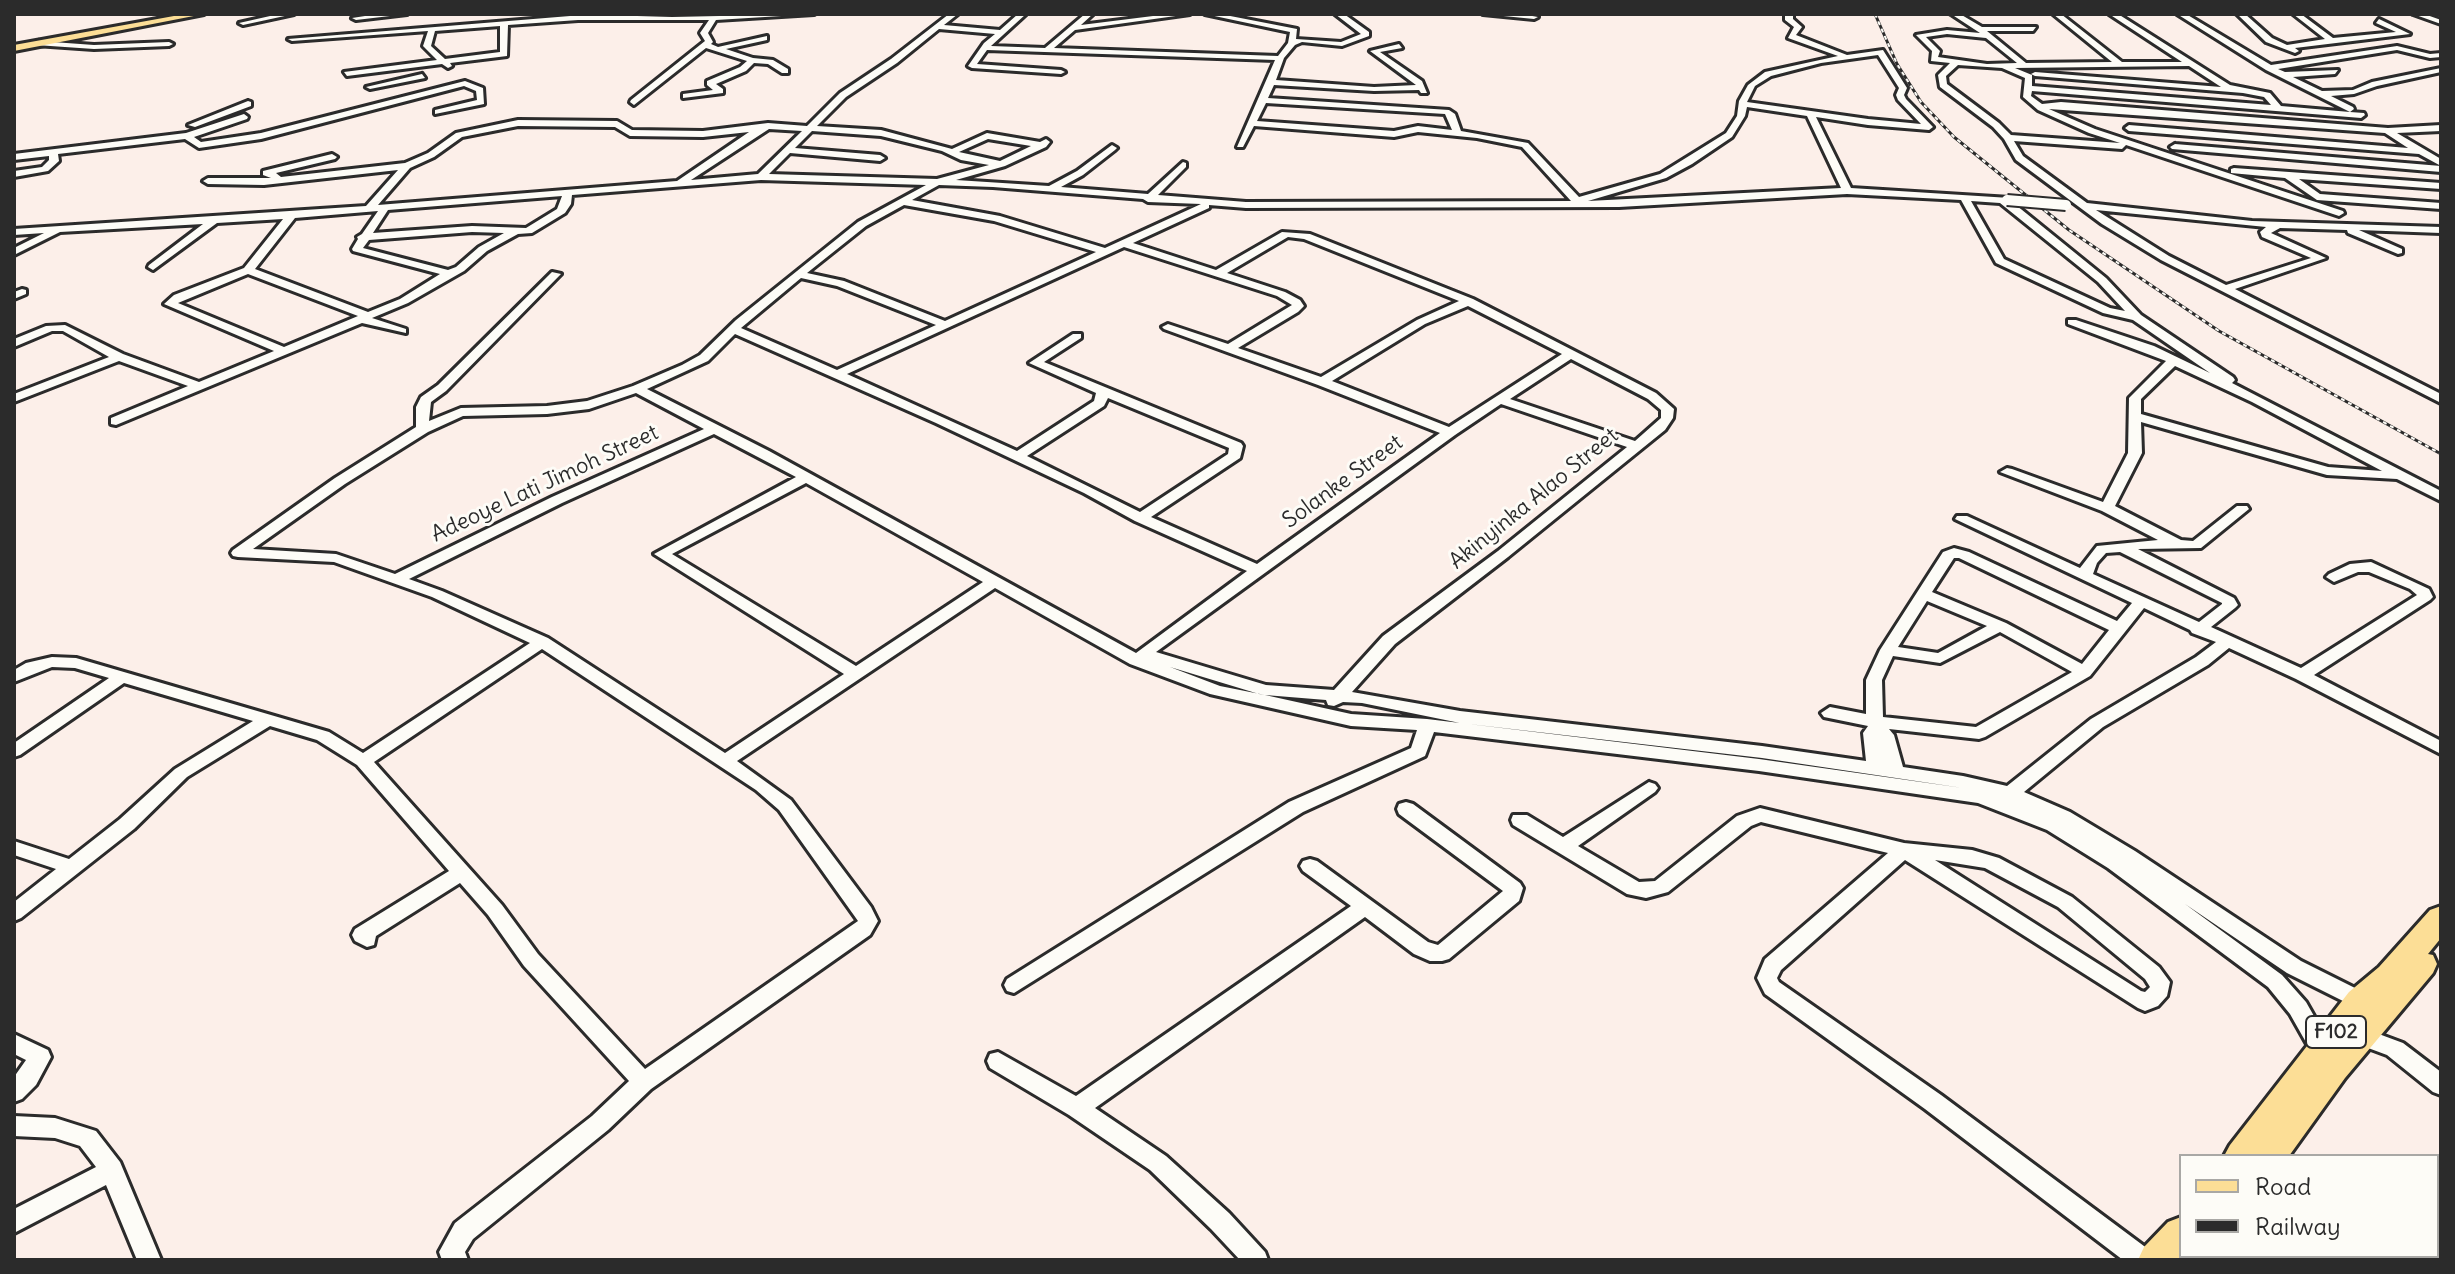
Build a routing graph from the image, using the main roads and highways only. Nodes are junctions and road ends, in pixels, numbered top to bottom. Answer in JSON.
{"nodes":[{"id":1,"x":200,"y":14,"type":"edge"},
{"id":2,"x":188,"y":15,"type":"edge"},
{"id":3,"x":14,"y":47,"type":"edge"},
{"id":4,"x":2441,"y":918,"type":"edge"},
{"id":5,"x":2441,"y":942,"type":"edge"},
{"id":6,"x":2372,"y":1005,"type":"junction"},
{"id":7,"x":2327,"y":1059,"type":"junction"},
{"id":8,"x":2244,"y":1154,"type":"edge"},
{"id":9,"x":2270,"y":1154,"type":"edge"},
{"id":10,"x":2179,"y":1236,"type":"edge"},
{"id":11,"x":2157,"y":1260,"type":"edge"}],
"edges":[{"from":1,"to":2,"type":"main road"},
{"from":2,"to":3,"type":"main road"},
{"from":2,"to":3,"type":"main road"},
{"from":4,"to":6,"type":"highway","number":"F102"},
{"from":5,"to":6,"type":"highway","number":"F102"},
{"from":6,"to":7,"type":"highway","number":"F102"},
{"from":6,"to":7,"type":"highway","number":"F102"},
{"from":7,"to":8,"type":"highway","number":"F102"},
{"from":7,"to":9,"type":"highway","number":"F102"},
{"from":10,"to":11,"type":"highway"}]}
